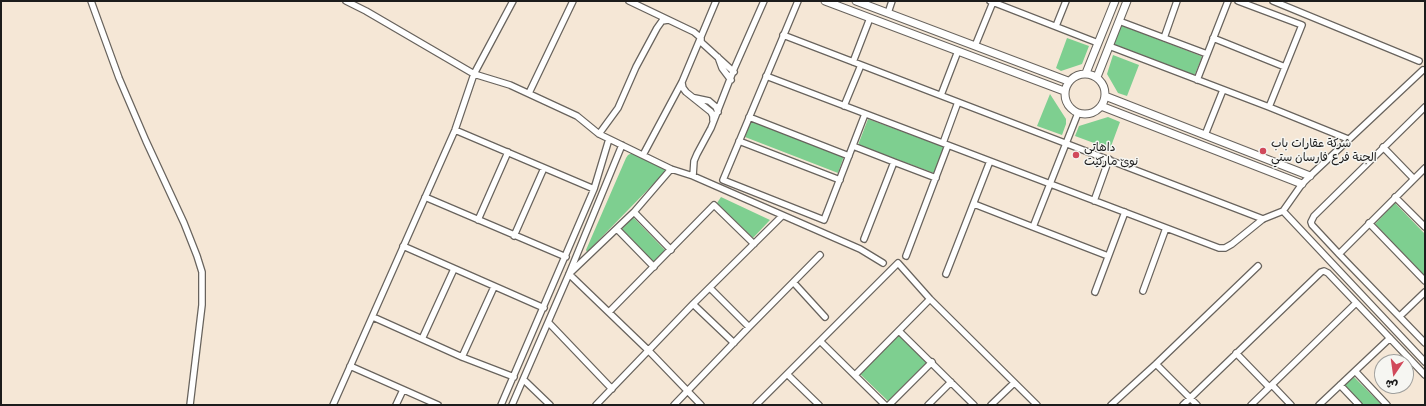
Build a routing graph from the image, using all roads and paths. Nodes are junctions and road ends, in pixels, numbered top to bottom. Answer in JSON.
{"nodes":[{"id":1,"x":91,"y":1,"type":"edge"},
{"id":2,"x":346,"y":1,"type":"edge"},
{"id":3,"x":513,"y":1,"type":"edge"},
{"id":4,"x":573,"y":1,"type":"edge"},
{"id":5,"x":629,"y":1,"type":"edge"},
{"id":6,"x":716,"y":1,"type":"edge"},
{"id":7,"x":764,"y":1,"type":"edge"},
{"id":8,"x":798,"y":1,"type":"edge"},
{"id":9,"x":825,"y":1,"type":"edge"},
{"id":10,"x":856,"y":1,"type":"edge"},
{"id":11,"x":892,"y":1,"type":"edge"},
{"id":12,"x":1066,"y":1,"type":"edge"},
{"id":13,"x":1115,"y":1,"type":"edge"},
{"id":14,"x":1127,"y":1,"type":"edge"},
{"id":15,"x":1177,"y":1,"type":"edge"},
{"id":16,"x":1228,"y":1,"type":"edge"},
{"id":17,"x":1238,"y":1,"type":"edge"},
{"id":18,"x":1273,"y":1,"type":"edge"},
{"id":19,"x":992,"y":2,"type":"edge"},
{"id":20,"x":888,"y":13,"type":"junction"},
{"id":21,"x":870,"y":18,"type":"junction"},
{"id":22,"x":668,"y":20,"type":"junction"},
{"id":23,"x":1119,"y":22,"type":"junction"},
{"id":24,"x":1056,"y":26,"type":"junction"},
{"id":25,"x":783,"y":35,"type":"junction"},
{"id":26,"x":701,"y":38,"type":"junction"},
{"id":27,"x":1164,"y":38,"type":"junction"},
{"id":28,"x":1213,"y":38,"type":"junction"},
{"id":29,"x":1098,"y":43,"type":"junction"},
{"id":30,"x":975,"y":46,"type":"junction"},
{"id":31,"x":1109,"y":46,"type":"junction"},
{"id":32,"x":958,"y":51,"type":"junction"},
{"id":33,"x":1207,"y":54,"type":"junction"},
{"id":34,"x":717,"y":55,"type":"junction"},
{"id":35,"x":1419,"y":61,"type":"dead end"},
{"id":36,"x":853,"y":62,"type":"junction"},
{"id":37,"x":861,"y":65,"type":"junction"},
{"id":38,"x":1285,"y":67,"type":"junction"},
{"id":39,"x":1423,"y":70,"type":"dead end"},
{"id":40,"x":734,"y":72,"type":"junction"},
{"id":41,"x":1086,"y":73,"type":"junction"},
{"id":42,"x":474,"y":74,"type":"junction"},
{"id":43,"x":766,"y":76,"type":"junction"},
{"id":44,"x":1097,"y":77,"type":"junction"},
{"id":45,"x":731,"y":80,"type":"junction"},
{"id":46,"x":1197,"y":80,"type":"junction"},
{"id":47,"x":1068,"y":81,"type":"junction"},
{"id":48,"x":682,"y":82,"type":"junction"},
{"id":49,"x":1223,"y":90,"type":"junction"},
{"id":50,"x":1064,"y":91,"type":"junction"},
{"id":51,"x":529,"y":93,"type":"junction"},
{"id":52,"x":941,"y":95,"type":"junction"},
{"id":53,"x":1105,"y":96,"type":"junction"},
{"id":54,"x":695,"y":98,"type":"junction"},
{"id":55,"x":958,"y":102,"type":"junction"},
{"id":56,"x":844,"y":106,"type":"junction"},
{"id":57,"x":1101,"y":106,"type":"junction"},
{"id":58,"x":1269,"y":107,"type":"junction"},
{"id":59,"x":1425,"y":107,"type":"edge"},
{"id":60,"x":718,"y":112,"type":"junction"},
{"id":61,"x":1078,"y":113,"type":"junction"},
{"id":62,"x":865,"y":114,"type":"junction"},
{"id":63,"x":749,"y":117,"type":"junction"},
{"id":64,"x":713,"y":124,"type":"junction"},
{"id":65,"x":456,"y":130,"type":"junction"},
{"id":66,"x":599,"y":134,"type":"junction"},
{"id":67,"x":1205,"y":135,"type":"junction"},
{"id":68,"x":609,"y":139,"type":"junction"},
{"id":69,"x":1348,"y":139,"type":"junction"},
{"id":70,"x":739,"y":141,"type":"junction"},
{"id":71,"x":1066,"y":143,"type":"junction"},
{"id":72,"x":945,"y":144,"type":"junction"},
{"id":73,"x":622,"y":145,"type":"junction"},
{"id":74,"x":853,"y":146,"type":"junction"},
{"id":75,"x":1383,"y":147,"type":"junction"},
{"id":76,"x":508,"y":152,"type":"junction"},
{"id":77,"x":643,"y":155,"type":"junction"},
{"id":78,"x":849,"y":156,"type":"junction"},
{"id":79,"x":1109,"y":160,"type":"junction"},
{"id":80,"x":894,"y":162,"type":"junction"},
{"id":81,"x":990,"y":162,"type":"junction"},
{"id":82,"x":544,"y":168,"type":"junction"},
{"id":83,"x":1425,"y":168,"type":"edge"},
{"id":84,"x":671,"y":169,"type":"junction"},
{"id":85,"x":693,"y":176,"type":"junction"},
{"id":86,"x":1310,"y":176,"type":"junction"},
{"id":87,"x":936,"y":178,"type":"junction"},
{"id":88,"x":1414,"y":179,"type":"junction"},
{"id":89,"x":840,"y":180,"type":"junction"},
{"id":90,"x":1050,"y":184,"type":"junction"},
{"id":91,"x":1302,"y":184,"type":"junction"},
{"id":92,"x":594,"y":189,"type":"junction"},
{"id":93,"x":425,"y":197,"type":"junction"},
{"id":94,"x":1395,"y":197,"type":"junction"},
{"id":95,"x":1094,"y":201,"type":"junction"},
{"id":96,"x":974,"y":204,"type":"junction"},
{"id":97,"x":1283,"y":211,"type":"junction"},
{"id":98,"x":634,"y":212,"type":"junction"},
{"id":99,"x":1125,"y":212,"type":"junction"},
{"id":100,"x":782,"y":216,"type":"junction"},
{"id":101,"x":1263,"y":219,"type":"junction"},
{"id":102,"x":478,"y":220,"type":"junction"},
{"id":103,"x":1369,"y":222,"type":"junction"},
{"id":104,"x":1033,"y":227,"type":"junction"},
{"id":105,"x":1425,"y":227,"type":"edge"},
{"id":106,"x":1166,"y":228,"type":"junction"},
{"id":107,"x":617,"y":229,"type":"junction"},
{"id":108,"x":514,"y":236,"type":"junction"},
{"id":109,"x":864,"y":239,"type":"dead end"},
{"id":110,"x":754,"y":244,"type":"junction"},
{"id":111,"x":402,"y":246,"type":"junction"},
{"id":112,"x":671,"y":250,"type":"junction"},
{"id":113,"x":1339,"y":254,"type":"junction"},
{"id":114,"x":820,"y":255,"type":"dead end"},
{"id":115,"x":906,"y":256,"type":"dead end"},
{"id":116,"x":1108,"y":256,"type":"junction"},
{"id":117,"x":566,"y":257,"type":"junction"},
{"id":118,"x":883,"y":263,"type":"dead end"},
{"id":119,"x":1258,"y":266,"type":"dead end"},
{"id":120,"x":654,"y":267,"type":"junction"},
{"id":121,"x":454,"y":269,"type":"junction"},
{"id":122,"x":569,"y":274,"type":"junction"},
{"id":123,"x":946,"y":274,"type":"dead end"},
{"id":124,"x":1425,"y":282,"type":"edge"},
{"id":125,"x":794,"y":283,"type":"junction"},
{"id":126,"x":494,"y":287,"type":"junction"},
{"id":127,"x":710,"y":288,"type":"junction"},
{"id":128,"x":1143,"y":291,"type":"dead end"},
{"id":129,"x":1095,"y":292,"type":"dead end"},
{"id":130,"x":1425,"y":292,"type":"edge"},
{"id":131,"x":930,"y":299,"type":"junction"},
{"id":132,"x":1356,"y":303,"type":"junction"},
{"id":133,"x":693,"y":304,"type":"junction"},
{"id":134,"x":544,"y":308,"type":"junction"},
{"id":135,"x":609,"y":312,"type":"junction"},
{"id":136,"x":1400,"y":316,"type":"junction"},
{"id":137,"x":373,"y":317,"type":"junction"},
{"id":138,"x":825,"y":317,"type":"dead end"},
{"id":139,"x":549,"y":323,"type":"junction"},
{"id":140,"x":749,"y":327,"type":"junction"},
{"id":141,"x":899,"y":330,"type":"junction"},
{"id":142,"x":1390,"y":338,"type":"junction"},
{"id":143,"x":422,"y":339,"type":"junction"},
{"id":144,"x":820,"y":341,"type":"junction"},
{"id":145,"x":1425,"y":343,"type":"edge"},
{"id":146,"x":734,"y":344,"type":"junction"},
{"id":147,"x":649,"y":351,"type":"junction"},
{"id":148,"x":525,"y":352,"type":"junction"},
{"id":149,"x":1236,"y":353,"type":"junction"},
{"id":150,"x":462,"y":356,"type":"junction"},
{"id":151,"x":534,"y":356,"type":"junction"},
{"id":152,"x":932,"y":362,"type":"junction"},
{"id":153,"x":1425,"y":362,"type":"edge"},
{"id":154,"x":1156,"y":364,"type":"junction"},
{"id":155,"x":350,"y":366,"type":"junction"},
{"id":156,"x":1355,"y":370,"type":"junction"},
{"id":157,"x":787,"y":374,"type":"junction"},
{"id":158,"x":855,"y":375,"type":"junction"},
{"id":159,"x":1425,"y":375,"type":"edge"},
{"id":160,"x":514,"y":377,"type":"junction"},
{"id":161,"x":524,"y":380,"type":"junction"},
{"id":162,"x":951,"y":382,"type":"junction"},
{"id":163,"x":1014,"y":383,"type":"junction"},
{"id":164,"x":1340,"y":385,"type":"junction"},
{"id":165,"x":1270,"y":386,"type":"junction"},
{"id":166,"x":612,"y":389,"type":"junction"},
{"id":167,"x":402,"y":390,"type":"junction"},
{"id":168,"x":687,"y":392,"type":"junction"},
{"id":169,"x":1190,"y":398,"type":"junction"},
{"id":170,"x":882,"y":404,"type":"edge"},
{"id":171,"x":190,"y":405,"type":"edge"},
{"id":172,"x":333,"y":405,"type":"edge"},
{"id":173,"x":396,"y":405,"type":"edge"},
{"id":174,"x":438,"y":405,"type":"edge"},
{"id":175,"x":501,"y":405,"type":"edge"},
{"id":176,"x":512,"y":405,"type":"edge"},
{"id":177,"x":550,"y":405,"type":"edge"},
{"id":178,"x":596,"y":405,"type":"edge"},
{"id":179,"x":674,"y":405,"type":"edge"},
{"id":180,"x":701,"y":405,"type":"edge"},
{"id":181,"x":756,"y":405,"type":"edge"},
{"id":182,"x":819,"y":405,"type":"edge"},
{"id":183,"x":890,"y":405,"type":"edge"},
{"id":184,"x":928,"y":405,"type":"edge"},
{"id":185,"x":974,"y":405,"type":"edge"},
{"id":186,"x":991,"y":405,"type":"edge"},
{"id":187,"x":1037,"y":405,"type":"edge"},
{"id":188,"x":1111,"y":405,"type":"edge"},
{"id":189,"x":1183,"y":405,"type":"edge"},
{"id":190,"x":1197,"y":405,"type":"edge"},
{"id":191,"x":1251,"y":405,"type":"edge"},
{"id":192,"x":1291,"y":405,"type":"edge"},
{"id":193,"x":1319,"y":405,"type":"edge"},
{"id":194,"x":1359,"y":405,"type":"edge"},
{"id":195,"x":1387,"y":405,"type":"edge"}],
"edges":[{"from":1,"to":171,"type":"street"},
{"from":2,"to":42,"type":"street"},
{"from":3,"to":42,"type":"street"},
{"from":4,"to":51,"type":"street"},
{"from":5,"to":22,"type":"street"},
{"from":6,"to":26,"type":"street"},
{"from":7,"to":40,"type":"street"},
{"from":8,"to":25,"type":"street"},
{"from":9,"to":21,"type":"street"},
{"from":10,"to":20,"type":"street"},
{"from":11,"to":20,"type":"street"},
{"from":12,"to":24,"type":"street"},
{"from":13,"to":29,"type":"street"},
{"from":14,"to":23,"type":"street"},
{"from":15,"to":27,"type":"street"},
{"from":16,"to":28,"type":"street"},
{"from":17,"to":38,"type":"street"},
{"from":18,"to":35,"type":"street"},
{"from":19,"to":24,"type":"street"},
{"from":19,"to":30,"type":"street"},
{"from":20,"to":30,"type":"street"},
{"from":21,"to":32,"type":"street"},
{"from":21,"to":36,"type":"street"},
{"from":22,"to":26,"type":"street"},
{"from":22,"to":66,"type":"street"},
{"from":23,"to":27,"type":"street"},
{"from":23,"to":31,"type":"street"},
{"from":24,"to":29,"type":"street"},
{"from":25,"to":36,"type":"street"},
{"from":25,"to":43,"type":"street"},
{"from":26,"to":34,"type":"street"},
{"from":26,"to":48,"type":"street"},
{"from":27,"to":33,"type":"street"},
{"from":28,"to":33,"type":"street"},
{"from":28,"to":38,"type":"street"},
{"from":29,"to":41,"type":"street"},
{"from":30,"to":47,"type":"street"},
{"from":31,"to":44,"type":"street"},
{"from":31,"to":46,"type":"street"},
{"from":32,"to":50,"type":"street"},
{"from":32,"to":52,"type":"street"},
{"from":33,"to":46,"type":"street"},
{"from":34,"to":40,"type":"street"},
{"from":34,"to":45,"type":"street"},
{"from":36,"to":37,"type":"street"},
{"from":37,"to":52,"type":"street"},
{"from":37,"to":56,"type":"street"},
{"from":38,"to":58,"type":"street"},
{"from":39,"to":69,"type":"street"},
{"from":40,"to":45,"type":"street"},
{"from":41,"to":44,"type":"street"},
{"from":41,"to":47,"type":"street"},
{"from":42,"to":51,"type":"street"},
{"from":42,"to":65,"type":"street"},
{"from":43,"to":56,"type":"street"},
{"from":43,"to":63,"type":"street"},
{"from":44,"to":53,"type":"street"},
{"from":45,"to":60,"type":"street"},
{"from":46,"to":49,"type":"street"},
{"from":47,"to":50,"type":"street"},
{"from":48,"to":54,"type":"street"},
{"from":48,"to":77,"type":"street"},
{"from":49,"to":58,"type":"street"},
{"from":49,"to":67,"type":"street"},
{"from":50,"to":61,"type":"street"},
{"from":51,"to":66,"type":"street"},
{"from":52,"to":55,"type":"street"},
{"from":53,"to":57,"type":"street"},
{"from":53,"to":67,"type":"street"},
{"from":54,"to":60,"type":"street"},
{"from":54,"to":64,"type":"street"},
{"from":55,"to":71,"type":"street"},
{"from":55,"to":72,"type":"street"},
{"from":56,"to":62,"type":"street"},
{"from":57,"to":61,"type":"street"},
{"from":57,"to":91,"type":"street"},
{"from":58,"to":69,"type":"street"},
{"from":59,"to":75,"type":"street"},
{"from":60,"to":64,"type":"street"},
{"from":61,"to":71,"type":"street"},
{"from":62,"to":72,"type":"street"},
{"from":62,"to":74,"type":"street"},
{"from":63,"to":70,"type":"street"},
{"from":63,"to":78,"type":"street"},
{"from":64,"to":85,"type":"street"},
{"from":65,"to":76,"type":"street"},
{"from":65,"to":93,"type":"street"},
{"from":66,"to":68,"type":"street"},
{"from":67,"to":86,"type":"street"},
{"from":68,"to":73,"type":"street"},
{"from":68,"to":92,"type":"street"},
{"from":69,"to":86,"type":"street"},
{"from":70,"to":89,"type":"street"},
{"from":70,"to":89,"type":"street"},
{"from":71,"to":79,"type":"street"},
{"from":71,"to":90,"type":"street"},
{"from":72,"to":81,"type":"street"},
{"from":72,"to":87,"type":"street"},
{"from":73,"to":77,"type":"street"},
{"from":73,"to":122,"type":"street"},
{"from":74,"to":78,"type":"street"},
{"from":74,"to":80,"type":"street"},
{"from":75,"to":88,"type":"street"},
{"from":75,"to":113,"type":"street"},
{"from":76,"to":82,"type":"street"},
{"from":76,"to":102,"type":"street"},
{"from":77,"to":84,"type":"street"},
{"from":78,"to":89,"type":"street"},
{"from":79,"to":95,"type":"street"},
{"from":79,"to":101,"type":"street"},
{"from":80,"to":87,"type":"street"},
{"from":80,"to":109,"type":"street"},
{"from":81,"to":90,"type":"street"},
{"from":81,"to":96,"type":"street"},
{"from":82,"to":92,"type":"street"},
{"from":82,"to":108,"type":"street"},
{"from":83,"to":88,"type":"street"},
{"from":84,"to":85,"type":"street"},
{"from":84,"to":98,"type":"street"},
{"from":85,"to":100,"type":"street"},
{"from":86,"to":91,"type":"street"},
{"from":87,"to":115,"type":"street"},
{"from":88,"to":94,"type":"street"},
{"from":90,"to":95,"type":"street"},
{"from":90,"to":104,"type":"street"},
{"from":91,"to":97,"type":"street"},
{"from":92,"to":117,"type":"street"},
{"from":93,"to":102,"type":"street"},
{"from":93,"to":111,"type":"street"},
{"from":94,"to":103,"type":"street"},
{"from":94,"to":105,"type":"street"},
{"from":95,"to":99,"type":"street"},
{"from":96,"to":104,"type":"street"},
{"from":96,"to":123,"type":"street"},
{"from":97,"to":101,"type":"street"},
{"from":97,"to":153,"type":"street"},
{"from":98,"to":107,"type":"street"},
{"from":98,"to":112,"type":"street"},
{"from":99,"to":106,"type":"street"},
{"from":99,"to":116,"type":"street"},
{"from":100,"to":110,"type":"street"},
{"from":100,"to":118,"type":"street"},
{"from":101,"to":106,"type":"street"},
{"from":102,"to":108,"type":"street"},
{"from":103,"to":113,"type":"street"},
{"from":103,"to":124,"type":"street"},
{"from":104,"to":116,"type":"street"},
{"from":106,"to":128,"type":"street"},
{"from":107,"to":120,"type":"street"},
{"from":107,"to":122,"type":"street"},
{"from":108,"to":117,"type":"street"},
{"from":110,"to":112,"type":"street"},
{"from":110,"to":127,"type":"street"},
{"from":111,"to":121,"type":"street"},
{"from":111,"to":137,"type":"street"},
{"from":112,"to":120,"type":"street"},
{"from":113,"to":136,"type":"street"},
{"from":114,"to":125,"type":"street"},
{"from":116,"to":129,"type":"street"},
{"from":117,"to":134,"type":"street"},
{"from":119,"to":154,"type":"street"},
{"from":120,"to":135,"type":"street"},
{"from":121,"to":126,"type":"street"},
{"from":121,"to":143,"type":"street"},
{"from":122,"to":135,"type":"street"},
{"from":122,"to":139,"type":"street"},
{"from":125,"to":138,"type":"street"},
{"from":125,"to":140,"type":"street"},
{"from":126,"to":134,"type":"street"},
{"from":126,"to":150,"type":"street"},
{"from":127,"to":133,"type":"street"},
{"from":127,"to":140,"type":"street"},
{"from":130,"to":136,"type":"street"},
{"from":131,"to":141,"type":"street"},
{"from":131,"to":144,"type":"street"},
{"from":131,"to":163,"type":"street"},
{"from":132,"to":142,"type":"street"},
{"from":132,"to":149,"type":"street"},
{"from":132,"to":165,"type":"street"},
{"from":133,"to":146,"type":"street"},
{"from":133,"to":147,"type":"street"},
{"from":134,"to":148,"type":"street"},
{"from":135,"to":147,"type":"street"},
{"from":136,"to":145,"type":"street"},
{"from":137,"to":143,"type":"street"},
{"from":137,"to":155,"type":"street"},
{"from":139,"to":151,"type":"street"},
{"from":139,"to":166,"type":"street"},
{"from":140,"to":146,"type":"street"},
{"from":141,"to":152,"type":"street"},
{"from":141,"to":158,"type":"street"},
{"from":142,"to":156,"type":"street"},
{"from":142,"to":159,"type":"street"},
{"from":143,"to":150,"type":"street"},
{"from":144,"to":157,"type":"street"},
{"from":144,"to":158,"type":"street"},
{"from":146,"to":168,"type":"street"},
{"from":147,"to":166,"type":"street"},
{"from":147,"to":168,"type":"street"},
{"from":148,"to":151,"type":"street"},
{"from":148,"to":160,"type":"street"},
{"from":149,"to":165,"type":"street"},
{"from":149,"to":169,"type":"street"},
{"from":150,"to":160,"type":"street"},
{"from":151,"to":161,"type":"street"},
{"from":152,"to":162,"type":"street"},
{"from":152,"to":183,"type":"street"},
{"from":154,"to":169,"type":"street"},
{"from":154,"to":188,"type":"street"},
{"from":155,"to":167,"type":"street"},
{"from":155,"to":172,"type":"street"},
{"from":156,"to":164,"type":"street"},
{"from":156,"to":195,"type":"street"},
{"from":157,"to":181,"type":"street"},
{"from":157,"to":182,"type":"street"},
{"from":158,"to":170,"type":"street"},
{"from":160,"to":175,"type":"street"},
{"from":161,"to":176,"type":"street"},
{"from":161,"to":177,"type":"street"},
{"from":162,"to":184,"type":"street"},
{"from":162,"to":185,"type":"street"},
{"from":163,"to":186,"type":"street"},
{"from":163,"to":187,"type":"street"},
{"from":164,"to":193,"type":"street"},
{"from":164,"to":194,"type":"street"},
{"from":165,"to":191,"type":"street"},
{"from":165,"to":192,"type":"street"},
{"from":166,"to":178,"type":"street"},
{"from":167,"to":173,"type":"street"},
{"from":167,"to":174,"type":"street"},
{"from":168,"to":179,"type":"street"},
{"from":168,"to":180,"type":"street"},
{"from":169,"to":189,"type":"street"},
{"from":169,"to":190,"type":"street"}]}
